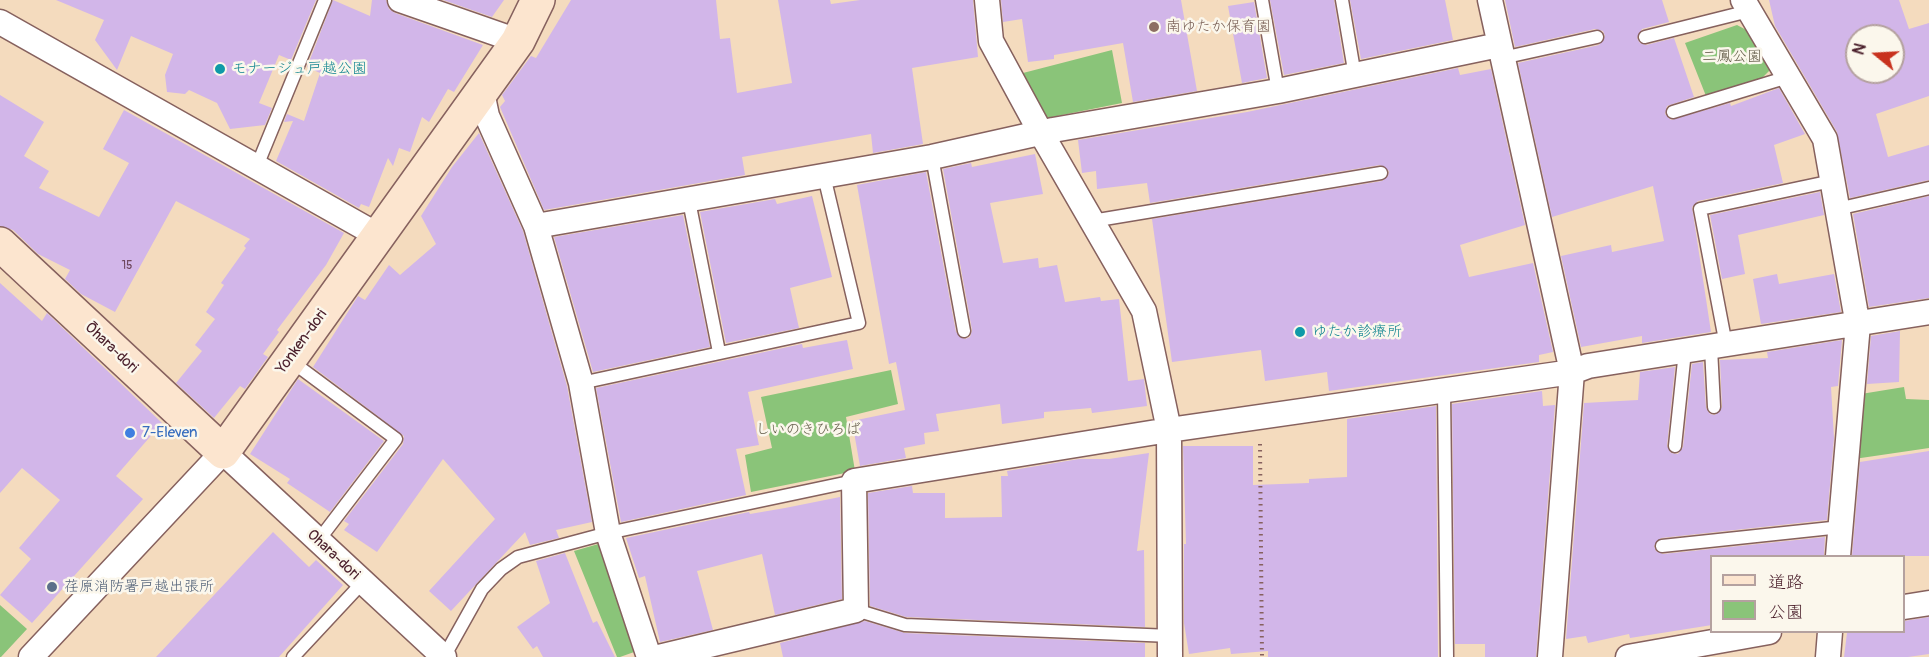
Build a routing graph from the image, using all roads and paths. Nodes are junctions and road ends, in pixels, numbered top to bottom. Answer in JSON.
{"nodes":[{"id":1,"x":325,"y":0,"type":"edge"},
{"id":2,"x":400,"y":0,"type":"edge"},
{"id":3,"x":538,"y":0,"type":"edge"},
{"id":4,"x":987,"y":0,"type":"edge"},
{"id":5,"x":1262,"y":0,"type":"edge"},
{"id":6,"x":1342,"y":0,"type":"edge"},
{"id":7,"x":1490,"y":0,"type":"edge"},
{"id":8,"x":1746,"y":5,"type":"edge"},
{"id":9,"x":0,"y":22,"type":"edge"},
{"id":10,"x":1597,"y":37,"type":"dead end"},
{"id":11,"x":1645,"y":37,"type":"dead end"},
{"id":12,"x":518,"y":41,"type":"junction"},
{"id":13,"x":1500,"y":52,"type":"junction"},
{"id":14,"x":1355,"y":76,"type":"junction"},
{"id":15,"x":1788,"y":77,"type":"junction"},
{"id":16,"x":1278,"y":91,"type":"junction"},
{"id":17,"x":482,"y":92,"type":"junction"},
{"id":18,"x":1673,"y":112,"type":"dead end"},
{"id":19,"x":1041,"y":133,"type":"junction"},
{"id":20,"x":932,"y":157,"type":"junction"},
{"id":21,"x":257,"y":166,"type":"junction"},
{"id":22,"x":1381,"y":173,"type":"dead end"},
{"id":23,"x":824,"y":176,"type":"junction"},
{"id":24,"x":1832,"y":181,"type":"junction"},
{"id":25,"x":1929,"y":188,"type":"edge"},
{"id":26,"x":689,"y":201,"type":"junction"},
{"id":27,"x":1837,"y":209,"type":"junction"},
{"id":28,"x":1092,"y":221,"type":"junction"},
{"id":29,"x":536,"y":226,"type":"junction"},
{"id":30,"x":379,"y":236,"type":"junction"},
{"id":31,"x":0,"y":244,"type":"edge"},
{"id":32,"x":1929,"y":312,"type":"edge"},
{"id":33,"x":1858,"y":324,"type":"junction"},
{"id":34,"x":964,"y":331,"type":"dead end"},
{"id":35,"x":1719,"y":347,"type":"junction"},
{"id":36,"x":1685,"y":351,"type":"junction"},
{"id":37,"x":719,"y":352,"type":"junction"},
{"id":38,"x":290,"y":360,"type":"junction"},
{"id":39,"x":1572,"y":372,"type":"junction"},
{"id":40,"x":581,"y":383,"type":"junction"},
{"id":41,"x":1444,"y":390,"type":"junction"},
{"id":42,"x":1714,"y":407,"type":"dead end"},
{"id":43,"x":1260,"y":419,"type":"junction"},
{"id":44,"x":1169,"y":430,"type":"junction"},
{"id":45,"x":1675,"y":446,"type":"dead end"},
{"id":46,"x":223,"y":452,"type":"junction"},
{"id":47,"x":854,"y":481,"type":"junction"},
{"id":48,"x":1840,"y":527,"type":"junction"},
{"id":49,"x":608,"y":533,"type":"junction"},
{"id":50,"x":318,"y":541,"type":"junction"},
{"id":51,"x":1662,"y":546,"type":"dead end"},
{"id":52,"x":1838,"y":555,"type":"edge"},
{"id":53,"x":363,"y":582,"type":"junction"},
{"id":54,"x":1929,"y":603,"type":"edge"},
{"id":55,"x":1905,"y":608,"type":"edge"},
{"id":56,"x":856,"y":610,"type":"junction"},
{"id":57,"x":1762,"y":633,"type":"edge"},
{"id":58,"x":1830,"y":633,"type":"edge"},
{"id":59,"x":1171,"y":646,"type":"edge"},
{"id":60,"x":31,"y":657,"type":"edge"},
{"id":61,"x":293,"y":657,"type":"edge"},
{"id":62,"x":444,"y":657,"type":"edge"},
{"id":63,"x":649,"y":657,"type":"edge"},
{"id":64,"x":658,"y":657,"type":"edge"},
{"id":65,"x":1262,"y":657,"type":"edge"},
{"id":66,"x":1447,"y":657,"type":"edge"},
{"id":67,"x":1550,"y":657,"type":"edge"},
{"id":68,"x":1628,"y":657,"type":"edge"},
{"id":69,"x":1828,"y":657,"type":"edge"}],
"edges":[{"from":1,"to":21,"type":"lane"},
{"from":2,"to":12,"type":"street"},
{"from":3,"to":12,"type":"street","name":"Yonken-dori"},
{"from":4,"to":19,"type":"street"},
{"from":5,"to":16,"type":"lane"},
{"from":6,"to":14,"type":"lane"},
{"from":7,"to":13,"type":"street"},
{"from":8,"to":11,"type":"lane"},
{"from":8,"to":15,"type":"street"},
{"from":9,"to":21,"type":"street"},
{"from":10,"to":13,"type":"lane"},
{"from":12,"to":17,"type":"street","name":"Yonken-dori"},
{"from":13,"to":14,"type":"street"},
{"from":13,"to":39,"type":"street"},
{"from":14,"to":16,"type":"street"},
{"from":15,"to":18,"type":"lane"},
{"from":15,"to":24,"type":"street"},
{"from":16,"to":19,"type":"street"},
{"from":17,"to":29,"type":"street"},
{"from":17,"to":30,"type":"street","name":"Yonken-dori"},
{"from":19,"to":20,"type":"street"},
{"from":19,"to":28,"type":"street"},
{"from":20,"to":23,"type":"street"},
{"from":20,"to":34,"type":"lane"},
{"from":21,"to":30,"type":"street"},
{"from":22,"to":28,"type":"lane"},
{"from":23,"to":26,"type":"street"},
{"from":23,"to":37,"type":"lane"},
{"from":24,"to":27,"type":"street"},
{"from":24,"to":35,"type":"lane"},
{"from":25,"to":27,"type":"lane"},
{"from":26,"to":29,"type":"street"},
{"from":26,"to":37,"type":"lane"},
{"from":27,"to":33,"type":"street"},
{"from":28,"to":44,"type":"street"},
{"from":29,"to":40,"type":"street"},
{"from":30,"to":38,"type":"street","name":"Yonken-dori"},
{"from":31,"to":46,"type":"street","name":"Ōhara-dori"},
{"from":32,"to":33,"type":"street"},
{"from":33,"to":35,"type":"street"},
{"from":33,"to":48,"type":"street"},
{"from":35,"to":36,"type":"street"},
{"from":35,"to":42,"type":"lane"},
{"from":36,"to":39,"type":"street"},
{"from":36,"to":45,"type":"lane"},
{"from":37,"to":40,"type":"lane"},
{"from":38,"to":46,"type":"street","name":"Yonken-dori"},
{"from":38,"to":50,"type":"lane"},
{"from":39,"to":41,"type":"street"},
{"from":39,"to":67,"type":"street"},
{"from":40,"to":49,"type":"street"},
{"from":41,"to":43,"type":"street"},
{"from":41,"to":66,"type":"lane"},
{"from":43,"to":44,"type":"street"},
{"from":43,"to":65,"type":"path"},
{"from":44,"to":47,"type":"street"},
{"from":44,"to":59,"type":"street"},
{"from":46,"to":50,"type":"street","name":"Ohara-dori"},
{"from":46,"to":60,"type":"street","name":"Yonken-dori"},
{"from":47,"to":49,"type":"lane"},
{"from":47,"to":56,"type":"street"},
{"from":48,"to":51,"type":"lane"},
{"from":48,"to":52,"type":"street"},
{"from":49,"to":62,"type":"lane"},
{"from":49,"to":63,"type":"street"},
{"from":50,"to":53,"type":"street","name":"Ohara-dori"},
{"from":53,"to":61,"type":"lane"},
{"from":53,"to":62,"type":"street","name":"Ohara-dori"},
{"from":54,"to":55,"type":"street"},
{"from":56,"to":59,"type":"lane"},
{"from":56,"to":64,"type":"street"},
{"from":57,"to":68,"type":"street"},
{"from":58,"to":69,"type":"street"}]}
